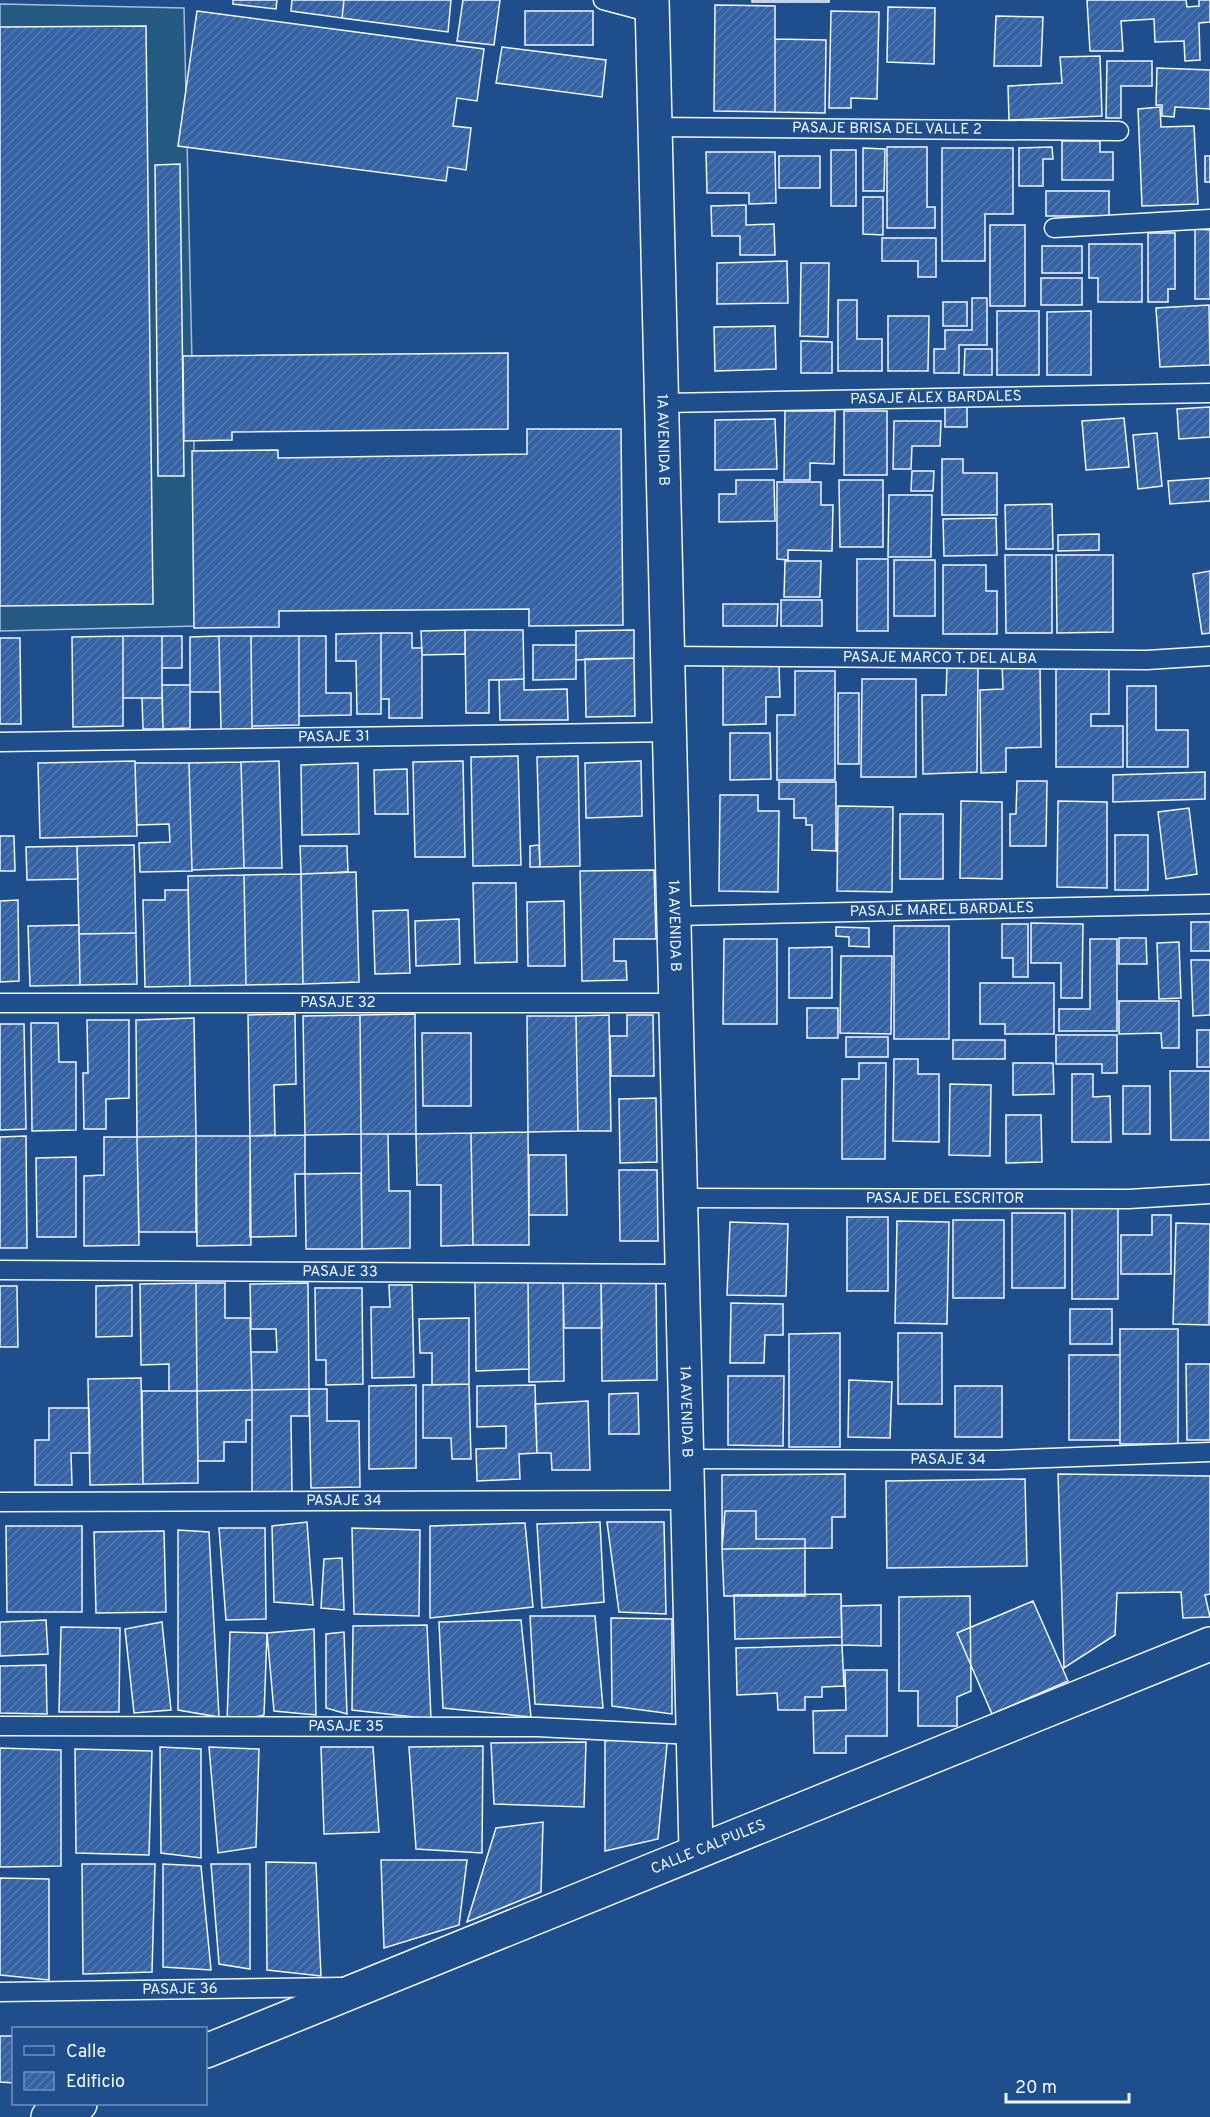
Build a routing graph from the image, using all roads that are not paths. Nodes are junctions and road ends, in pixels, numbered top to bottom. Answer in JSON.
{"nodes":[{"id":1,"x":603,"y":0,"type":"edge"},
{"id":2,"x":652,"y":7,"type":"edge"},
{"id":3,"x":655,"y":127,"type":"junction"},
{"id":4,"x":1119,"y":130,"type":"dead end"},
{"id":5,"x":1210,"y":219,"type":"edge"},
{"id":6,"x":1054,"y":228,"type":"dead end"},
{"id":7,"x":1210,"y":393,"type":"edge"},
{"id":8,"x":662,"y":403,"type":"junction"},
{"id":9,"x":668,"y":656,"type":"junction"},
{"id":10,"x":1210,"y":656,"type":"edge"},
{"id":11,"x":670,"y":732,"type":"junction"},
{"id":12,"x":0,"y":742,"type":"edge"},
{"id":13,"x":1210,"y":904,"type":"edge"},
{"id":14,"x":674,"y":916,"type":"junction"},
{"id":15,"x":0,"y":1003,"type":"edge"},
{"id":16,"x":676,"y":1003,"type":"junction"},
{"id":17,"x":1210,"y":1194,"type":"edge"},
{"id":18,"x":681,"y":1198,"type":"junction"},
{"id":19,"x":0,"y":1270,"type":"edge"},
{"id":20,"x":682,"y":1274,"type":"junction"},
{"id":21,"x":1210,"y":1452,"type":"edge"},
{"id":22,"x":687,"y":1460,"type":"junction"},
{"id":23,"x":688,"y":1500,"type":"junction"},
{"id":24,"x":0,"y":1502,"type":"edge"},
{"id":25,"x":1210,"y":1644,"type":"edge"},
{"id":26,"x":0,"y":1726,"type":"edge"},
{"id":27,"x":693,"y":1735,"type":"junction"},
{"id":28,"x":696,"y":1850,"type":"junction"},
{"id":29,"x":359,"y":1987,"type":"junction"},
{"id":30,"x":0,"y":1992,"type":"edge"},
{"id":31,"x":207,"y":2051,"type":"edge"},
{"id":32,"x":75,"y":2105,"type":"edge"},
{"id":33,"x":48,"y":2117,"type":"edge"}],
"edges":[{"from":1,"to":2,"type":"lane"},
{"from":2,"to":3,"type":"street","name":"1A AVENIDA B"},
{"from":3,"to":4,"type":"lane","name":"PASAJE BRISA DEL VALLE 2"},
{"from":3,"to":8,"type":"street","name":"1A AVENIDA B"},
{"from":5,"to":6,"type":"lane"},
{"from":7,"to":8,"type":"lane","name":"PASAJE ÁLEX BARDALES"},
{"from":8,"to":9,"type":"street","name":"1A AVENIDA B"},
{"from":9,"to":10,"type":"lane","name":"PASAJE MARCO T. DEL ALBA"},
{"from":9,"to":11,"type":"street","name":"1A AVENIDA B"},
{"from":11,"to":12,"type":"lane","name":"PASAJE 31"},
{"from":11,"to":14,"type":"street","name":"1A AVENIDA B"},
{"from":13,"to":14,"type":"lane","name":"PASAJE MAREL BARDALES"},
{"from":14,"to":16,"type":"street","name":"1A AVENIDA B"},
{"from":15,"to":16,"type":"lane","name":"PASAJE 32"},
{"from":16,"to":18,"type":"street","name":"1A AVENIDA B"},
{"from":17,"to":18,"type":"lane","name":"PASAJE DEL ESCRITOR"},
{"from":18,"to":20,"type":"street","name":"1A AVENIDA B"},
{"from":19,"to":20,"type":"lane","name":"PASAJE 33"},
{"from":20,"to":22,"type":"street","name":"1A AVENIDA B"},
{"from":21,"to":22,"type":"lane","name":"PASAJE 34"},
{"from":22,"to":23,"type":"street","name":"1A AVENIDA B"},
{"from":23,"to":24,"type":"lane","name":"PASAJE 34"},
{"from":23,"to":27,"type":"street","name":"1A AVENIDA B"},
{"from":25,"to":28,"type":"street","name":"CALLE CALPULES"},
{"from":26,"to":27,"type":"lane","name":"PASAJE 35"},
{"from":27,"to":28,"type":"street","name":"1A AVENIDA B"},
{"from":28,"to":29,"type":"street","name":"CALLE CALPULES"},
{"from":29,"to":30,"type":"lane","name":"PASAJE 36"},
{"from":29,"to":31,"type":"street","name":"CALLE CALPULES"},
{"from":32,"to":33,"type":"street"}]}
